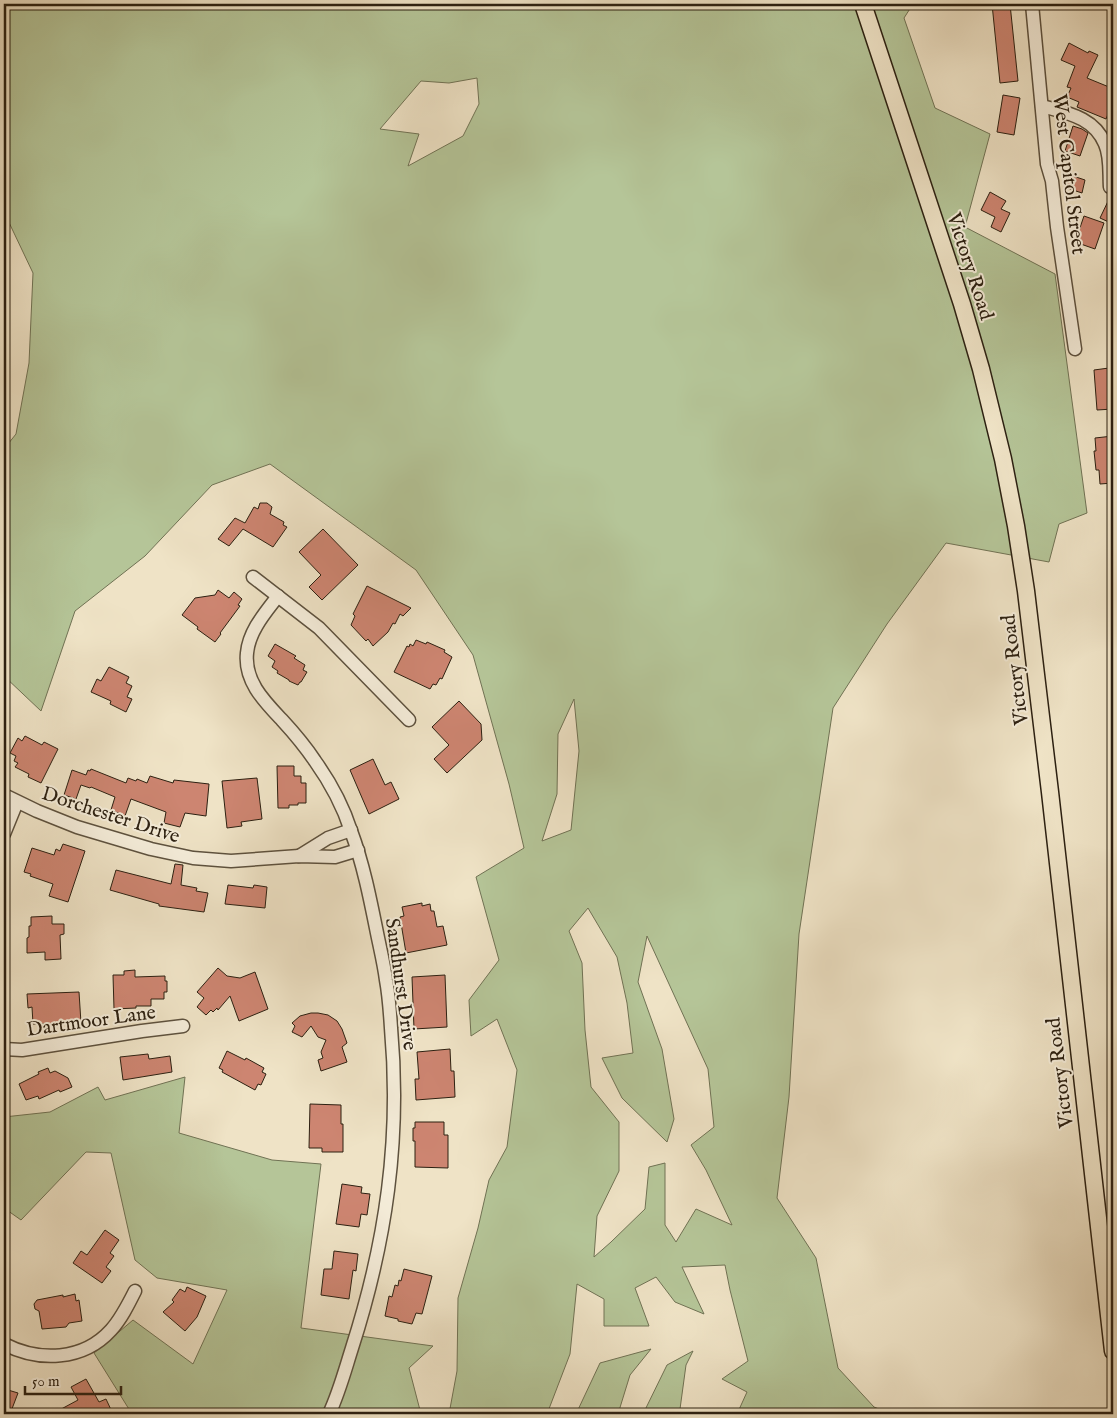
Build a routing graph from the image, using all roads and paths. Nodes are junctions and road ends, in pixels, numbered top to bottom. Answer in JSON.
{"nodes":[{"id":1,"x":863,"y":4,"type":"edge"},
{"id":2,"x":1032,"y":4,"type":"edge"},
{"id":3,"x":1042,"y":106,"type":"junction"},
{"id":4,"x":1110,"y":187,"type":"dead end"},
{"id":5,"x":1075,"y":349,"type":"dead end"},
{"id":6,"x":253,"y":577,"type":"dead end"},
{"id":7,"x":278,"y":596,"type":"junction"},
{"id":8,"x":409,"y":720,"type":"dead end"},
{"id":9,"x":4,"y":795,"type":"edge"},
{"id":10,"x":17,"y":802,"type":"junction"},
{"id":11,"x":352,"y":830,"type":"junction"},
{"id":12,"x":4,"y":834,"type":"edge"},
{"id":13,"x":358,"y":850,"type":"junction"},
{"id":14,"x":299,"y":856,"type":"junction"},
{"id":15,"x":183,"y":1026,"type":"dead end"},
{"id":16,"x":4,"y":1049,"type":"edge"},
{"id":17,"x":135,"y":1291,"type":"dead end"},
{"id":18,"x":4,"y":1344,"type":"edge"},
{"id":19,"x":1113,"y":1351,"type":"edge"},
{"id":20,"x":330,"y":1414,"type":"edge"}],
"edges":[{"from":1,"to":19,"type":"main road","name":"Victory Road"},
{"from":2,"to":3,"type":"street","name":"West Capitol Street"},
{"from":3,"to":4,"type":"street"},
{"from":3,"to":5,"type":"street","name":"West Capitol Street"},
{"from":6,"to":7,"type":"street"},
{"from":7,"to":8,"type":"street"},
{"from":7,"to":11,"type":"street","name":"Sandhurst Drive"},
{"from":9,"to":10,"type":"street","name":"Dorchester Drive"},
{"from":10,"to":12,"type":"street"},
{"from":10,"to":14,"type":"street","name":"Dorchester Drive"},
{"from":11,"to":13,"type":"street","name":"Sandhurst Drive"},
{"from":11,"to":14,"type":"street","name":"Dorchester Drive"},
{"from":13,"to":14,"type":"street","name":"Dorchester Drive"},
{"from":13,"to":20,"type":"street","name":"Sandhurst Drive"},
{"from":15,"to":16,"type":"street","name":"Dartmoor Lane"},
{"from":17,"to":18,"type":"street"}]}
